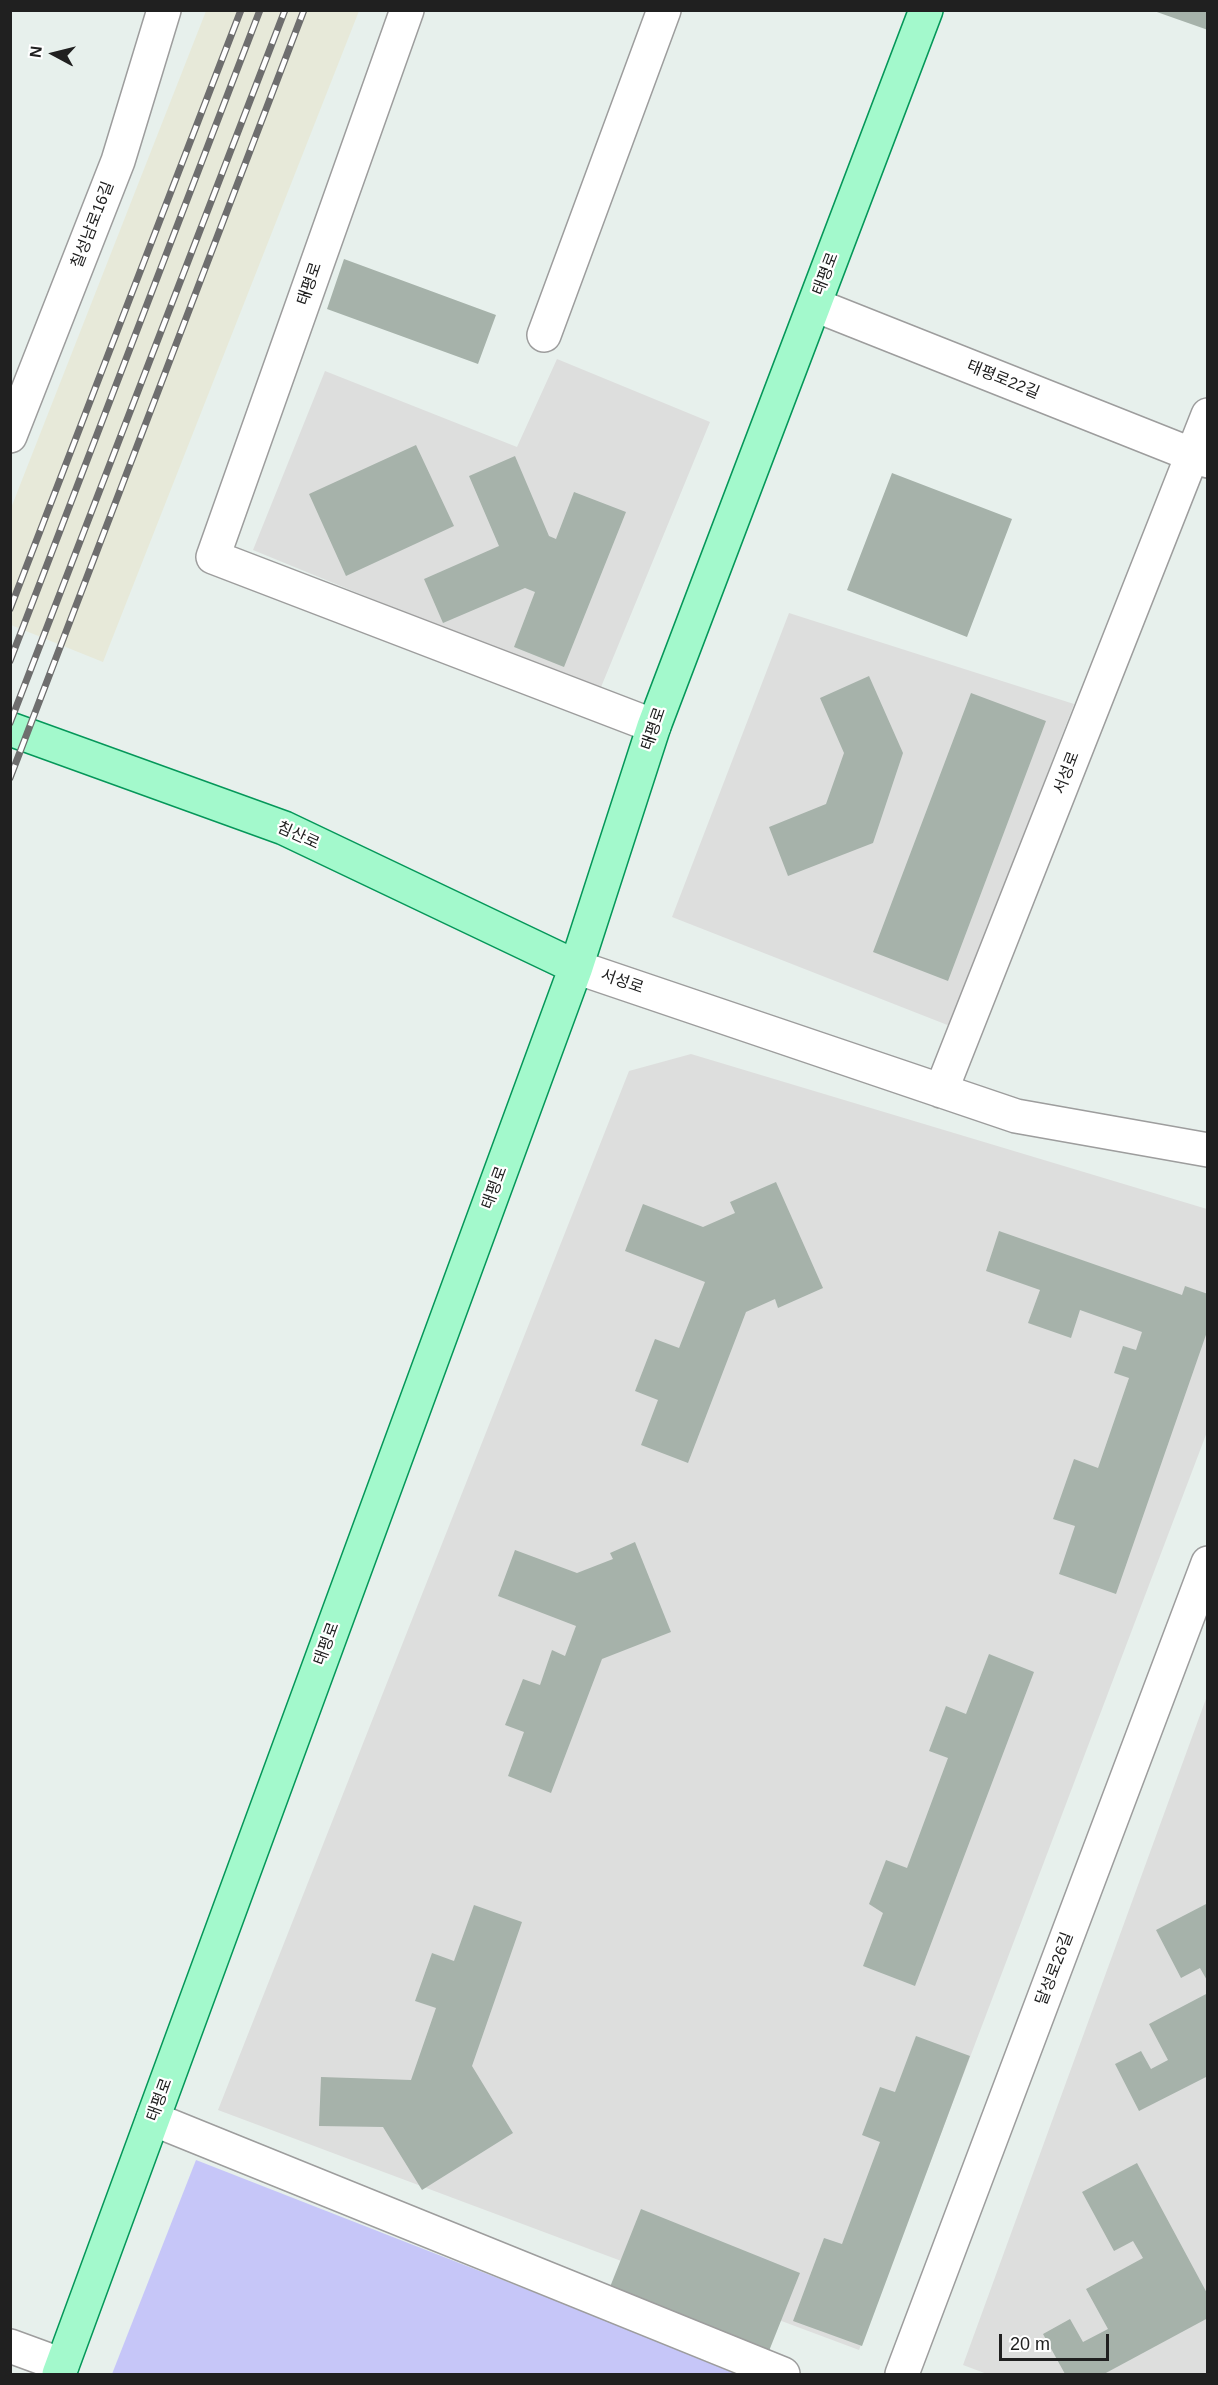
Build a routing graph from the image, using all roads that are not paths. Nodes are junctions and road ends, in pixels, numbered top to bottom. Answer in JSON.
{"nodes":[{"id":1,"x":164,"y":10,"type":"edge"},
{"id":2,"x":407,"y":10,"type":"edge"},
{"id":3,"x":664,"y":10,"type":"edge"},
{"id":4,"x":926,"y":10,"type":"edge"},
{"id":5,"x":815,"y":305,"type":"junction"},
{"id":6,"x":544,"y":335,"type":"dead end"},
{"id":7,"x":1208,"y":415,"type":"edge"},
{"id":8,"x":10,"y":436,"type":"edge"},
{"id":9,"x":1200,"y":458,"type":"edge"},
{"id":10,"x":654,"y":726,"type":"junction"},
{"id":11,"x":10,"y":729,"type":"edge"},
{"id":12,"x":576,"y":967,"type":"junction"},
{"id":13,"x":941,"y":1091,"type":"junction"},
{"id":14,"x":1208,"y":1150,"type":"edge"},
{"id":15,"x":1208,"y":1563,"type":"edge"},
{"id":16,"x":153,"y":2119,"type":"junction"},
{"id":17,"x":10,"y":2346,"type":"edge"},
{"id":18,"x":60,"y":2370,"type":"edge"},
{"id":19,"x":783,"y":2374,"type":"edge"},
{"id":20,"x":902,"y":2374,"type":"edge"}],
"edges":[{"from":1,"to":8,"type":"street","name":"칠성남로16길"},
{"from":2,"to":10,"type":"street","name":"태평로"},
{"from":3,"to":6,"type":"street"},
{"from":4,"to":5,"type":"main road","name":"태평로"},
{"from":5,"to":9,"type":"street","name":"태평로22길"},
{"from":5,"to":10,"type":"main road","name":"태평로"},
{"from":7,"to":9,"type":"street"},
{"from":9,"to":13,"type":"street","name":"서성로"},
{"from":10,"to":12,"type":"main road","name":"태평로"},
{"from":11,"to":12,"type":"main road","name":"침산로"},
{"from":12,"to":13,"type":"street","name":"서성로"},
{"from":12,"to":16,"type":"main road","name":"태평로"},
{"from":13,"to":14,"type":"street","name":"서성로"},
{"from":15,"to":20,"type":"street","name":"달성로26길"},
{"from":16,"to":18,"type":"main road","name":"태평로"},
{"from":16,"to":19,"type":"street"},
{"from":17,"to":18,"type":"street","name":"태평로"}]}
